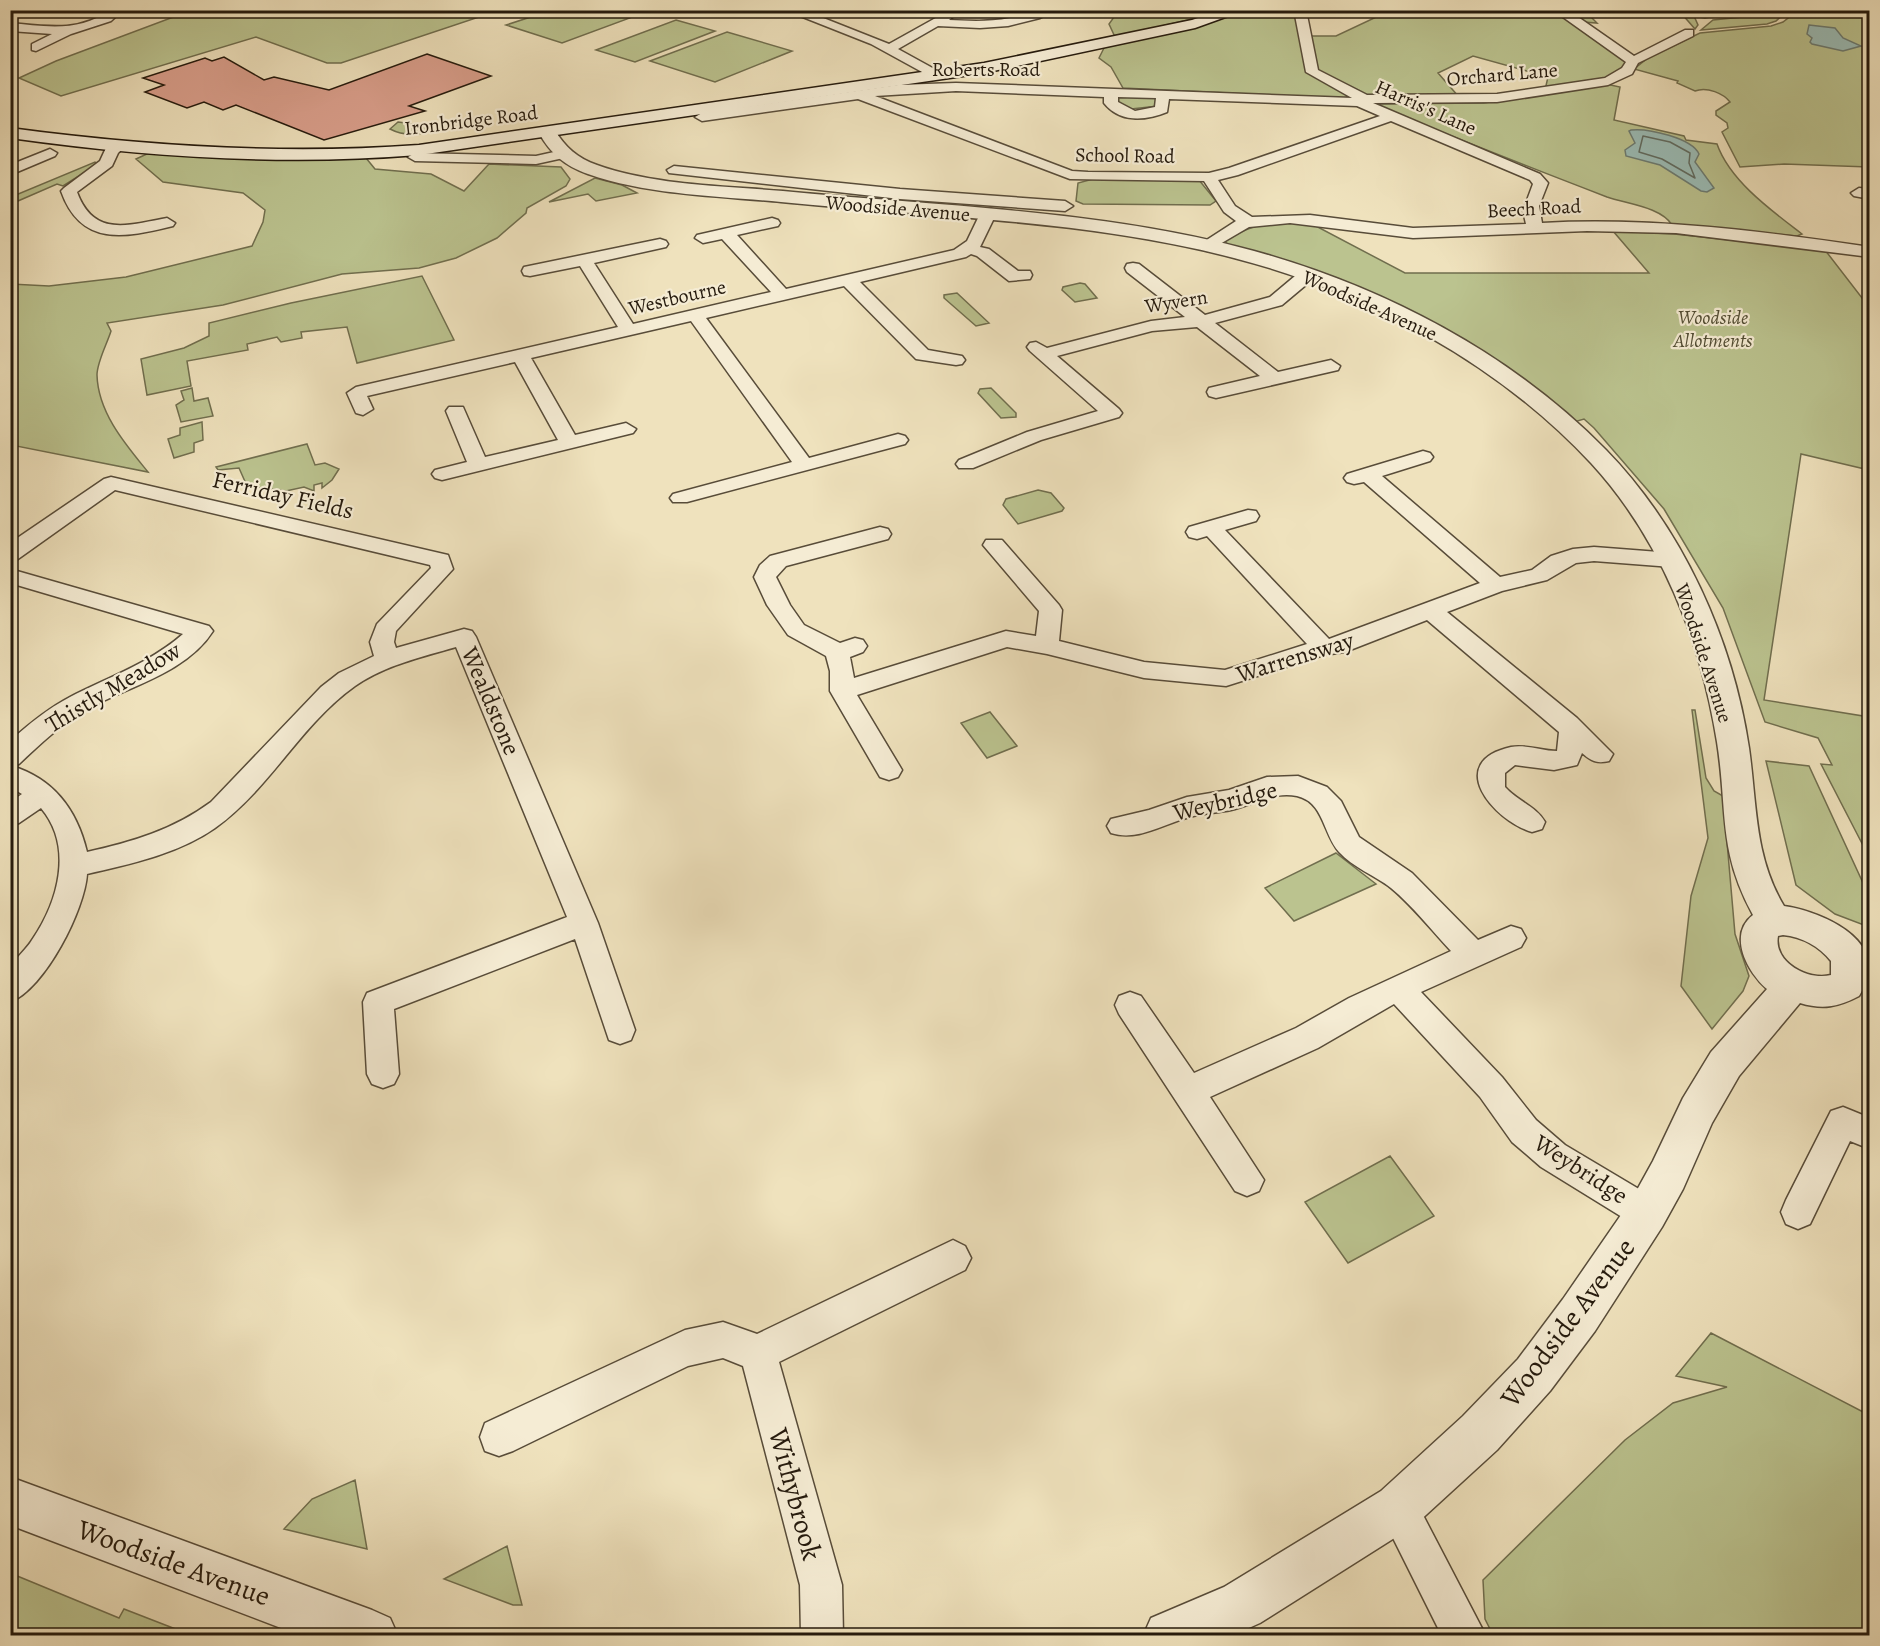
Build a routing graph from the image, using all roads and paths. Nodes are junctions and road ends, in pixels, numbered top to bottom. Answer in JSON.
{"nodes":[{"id":1,"x":117,"y":10,"type":"edge"},
{"id":2,"x":791,"y":10,"type":"edge"},
{"id":3,"x":950,"y":10,"type":"edge"},
{"id":4,"x":1050,"y":10,"type":"edge"},
{"id":5,"x":1238,"y":10,"type":"edge"},
{"id":6,"x":1299,"y":10,"type":"edge"},
{"id":7,"x":1559,"y":10,"type":"edge"},
{"id":8,"x":23,"y":15,"type":"dead end"},
{"id":9,"x":936,"y":22,"type":"junction"},
{"id":10,"x":10,"y":26,"type":"edge"},
{"id":11,"x":67,"y":31,"type":"junction"},
{"id":12,"x":1689,"y":33,"type":"dead end"},
{"id":13,"x":36,"y":46,"type":"dead end"},
{"id":14,"x":889,"y":49,"type":"junction"},
{"id":15,"x":1633,"y":61,"type":"junction"},
{"id":16,"x":933,"y":74,"type":"junction"},
{"id":17,"x":855,"y":91,"type":"junction"},
{"id":18,"x":1112,"y":91,"type":"junction"},
{"id":19,"x":1163,"y":93,"type":"junction"},
{"id":20,"x":1362,"y":101,"type":"junction"},
{"id":21,"x":1392,"y":116,"type":"junction"},
{"id":22,"x":702,"y":117,"type":"dead end"},
{"id":23,"x":10,"y":133,"type":"edge"},
{"id":24,"x":548,"y":133,"type":"junction"},
{"id":25,"x":120,"y":145,"type":"junction"},
{"id":26,"x":50,"y":153,"type":"dead end"},
{"id":27,"x":563,"y":154,"type":"junction"},
{"id":28,"x":415,"y":158,"type":"dead end"},
{"id":29,"x":674,"y":170,"type":"dead end"},
{"id":30,"x":10,"y":171,"type":"edge"},
{"id":31,"x":1209,"y":177,"type":"junction"},
{"id":32,"x":897,"y":201,"type":"junction"},
{"id":33,"x":1065,"y":206,"type":"dead end"},
{"id":34,"x":987,"y":216,"type":"junction"},
{"id":35,"x":1250,"y":222,"type":"junction"},
{"id":36,"x":168,"y":223,"type":"dead end"},
{"id":37,"x":772,"y":223,"type":"dead end"},
{"id":38,"x":1537,"y":228,"type":"junction"},
{"id":39,"x":726,"y":233,"type":"junction"},
{"id":40,"x":703,"y":238,"type":"dead end"},
{"id":41,"x":660,"y":244,"type":"dead end"},
{"id":42,"x":1208,"y":246,"type":"junction"},
{"id":43,"x":970,"y":249,"type":"junction"},
{"id":44,"x":1869,"y":251,"type":"edge"},
{"id":45,"x":584,"y":259,"type":"junction"},
{"id":46,"x":1133,"y":268,"type":"dead end"},
{"id":47,"x":530,"y":270,"type":"dead end"},
{"id":48,"x":1024,"y":275,"type":"dead end"},
{"id":49,"x":1307,"y":275,"type":"junction"},
{"id":50,"x":849,"y":280,"type":"junction"},
{"id":51,"x":783,"y":296,"type":"junction"},
{"id":52,"x":696,"y":316,"type":"junction"},
{"id":53,"x":1203,"y":321,"type":"junction"},
{"id":54,"x":629,"y":331,"type":"junction"},
{"id":55,"x":520,"y":356,"type":"junction"},
{"id":56,"x":956,"y":360,"type":"dead end"},
{"id":57,"x":1331,"y":366,"type":"dead end"},
{"id":58,"x":1275,"y":379,"type":"junction"},
{"id":59,"x":1216,"y":392,"type":"dead end"},
{"id":60,"x":357,"y":395,"type":"dead end"},
{"id":61,"x":456,"y":411,"type":"dead end"},
{"id":62,"x":626,"y":429,"type":"dead end"},
{"id":63,"x":898,"y":440,"type":"dead end"},
{"id":64,"x":569,"y":442,"type":"junction"},
{"id":65,"x":1423,"y":457,"type":"dead end"},
{"id":66,"x":966,"y":464,"type":"dead end"},
{"id":67,"x":477,"y":465,"type":"junction"},
{"id":68,"x":804,"y":465,"type":"junction"},
{"id":69,"x":442,"y":474,"type":"dead end"},
{"id":70,"x":680,"y":498,"type":"dead end"},
{"id":71,"x":1248,"y":516,"type":"dead end"},
{"id":72,"x":880,"y":534,"type":"dead end"},
{"id":73,"x":994,"y":545,"type":"dead end"},
{"id":74,"x":10,"y":554,"type":"edge"},
{"id":75,"x":1672,"y":560,"type":"junction"},
{"id":76,"x":10,"y":576,"type":"edge"},
{"id":77,"x":1496,"y":585,"type":"junction"},
{"id":78,"x":1431,"y":611,"type":"junction"},
{"id":79,"x":1047,"y":646,"type":"junction"},
{"id":80,"x":1323,"y":647,"type":"junction"},
{"id":81,"x":388,"y":661,"type":"junction"},
{"id":82,"x":842,"y":691,"type":"junction"},
{"id":83,"x":1568,"y":724,"type":"junction"},
{"id":84,"x":1600,"y":754,"type":"dead end"},
{"id":85,"x":10,"y":757,"type":"edge"},
{"id":86,"x":889,"y":770,"type":"dead end"},
{"id":87,"x":10,"y":775,"type":"edge"},
{"id":88,"x":43,"y":793,"type":"junction"},
{"id":89,"x":10,"y":816,"type":"edge"},
{"id":90,"x":1532,"y":822,"type":"dead end"},
{"id":91,"x":1121,"y":826,"type":"dead end"},
{"id":92,"x":76,"y":865,"type":"junction"},
{"id":93,"x":1774,"y":920,"type":"junction"},
{"id":94,"x":584,"y":923,"type":"junction"},
{"id":95,"x":1511,"y":938,"type":"dead end"},
{"id":96,"x":1473,"y":954,"type":"junction"},
{"id":97,"x":1859,"y":961,"type":"edge"},
{"id":98,"x":1792,"y":985,"type":"junction"},
{"id":99,"x":1398,"y":988,"type":"junction"},
{"id":100,"x":10,"y":989,"type":"edge"},
{"id":101,"x":1130,"y":1005,"type":"dead end"},
{"id":102,"x":620,"y":1030,"type":"dead end"},
{"id":103,"x":382,"y":1074,"type":"dead end"},
{"id":104,"x":1188,"y":1091,"type":"junction"},
{"id":105,"x":1869,"y":1134,"type":"edge"},
{"id":106,"x":1246,"y":1180,"type":"dead end"},
{"id":107,"x":1798,"y":1212,"type":"dead end"},
{"id":108,"x":1647,"y":1213,"type":"junction"},
{"id":109,"x":953,"y":1258,"type":"dead end"},
{"id":110,"x":758,"y":1353,"type":"junction"},
{"id":111,"x":499,"y":1437,"type":"dead end"},
{"id":112,"x":10,"y":1501,"type":"edge"},
{"id":113,"x":1398,"y":1508,"type":"junction"},
{"id":114,"x":356,"y":1633,"type":"edge"},
{"id":115,"x":822,"y":1635,"type":"edge"},
{"id":116,"x":1169,"y":1635,"type":"edge"},
{"id":117,"x":1465,"y":1635,"type":"edge"}],
"edges":[{"from":1,"to":11,"type":"street"},
{"from":2,"to":14,"type":"street"},
{"from":3,"to":9,"type":"street"},
{"from":4,"to":9,"type":"street"},
{"from":5,"to":16,"type":"street","name":"Ironbridge Road"},
{"from":6,"to":20,"type":"street","name":"Harris's Lane"},
{"from":7,"to":15,"type":"street"},
{"from":8,"to":10,"type":"street"},
{"from":9,"to":14,"type":"street"},
{"from":10,"to":11,"type":"street"},
{"from":11,"to":13,"type":"street"},
{"from":12,"to":15,"type":"street","name":"Orchard Lane"},
{"from":14,"to":16,"type":"street"},
{"from":15,"to":20,"type":"street","name":"Orchard Lane"},
{"from":16,"to":17,"type":"street","name":"Ironbridge Road"},
{"from":17,"to":18,"type":"street","name":"Roberts Road"},
{"from":17,"to":22,"type":"street","name":"School Road"},
{"from":17,"to":24,"type":"street","name":"Ironbridge Road"},
{"from":17,"to":31,"type":"street","name":"School Road"},
{"from":18,"to":19,"type":"street","name":"Roberts Road"},
{"from":18,"to":19,"type":"street"},
{"from":19,"to":20,"type":"street","name":"Roberts Road"},
{"from":20,"to":21,"type":"street","name":"Harris's Lane"},
{"from":21,"to":31,"type":"street","name":"School Road"},
{"from":21,"to":38,"type":"street","name":"Harris's Lane"},
{"from":23,"to":25,"type":"street","name":"Ironbridge Road"},
{"from":24,"to":25,"type":"street","name":"Ironbridge Road"},
{"from":24,"to":27,"type":"street","name":"Woodside Avenue"},
{"from":25,"to":36,"type":"street"},
{"from":26,"to":30,"type":"street"},
{"from":27,"to":28,"type":"street"},
{"from":27,"to":32,"type":"street","name":"Woodside Avenue"},
{"from":29,"to":32,"type":"street"},
{"from":31,"to":35,"type":"street"},
{"from":32,"to":33,"type":"street"},
{"from":32,"to":34,"type":"street","name":"Woodside Avenue"},
{"from":34,"to":42,"type":"street","name":"Woodside Avenue"},
{"from":34,"to":43,"type":"street"},
{"from":35,"to":38,"type":"street","name":"Beech Road"},
{"from":35,"to":42,"type":"street","name":"Beech Road"},
{"from":37,"to":39,"type":"street"},
{"from":38,"to":44,"type":"street","name":"Beech Road"},
{"from":39,"to":40,"type":"street"},
{"from":39,"to":51,"type":"street"},
{"from":41,"to":45,"type":"street"},
{"from":42,"to":49,"type":"street","name":"Woodside Avenue"},
{"from":43,"to":48,"type":"street"},
{"from":43,"to":50,"type":"street","name":"Westbourne"},
{"from":45,"to":47,"type":"street"},
{"from":45,"to":54,"type":"street"},
{"from":46,"to":53,"type":"street"},
{"from":49,"to":53,"type":"street","name":"Wyvern"},
{"from":49,"to":75,"type":"street","name":"Woodside Avenue"},
{"from":50,"to":51,"type":"street","name":"Westbourne"},
{"from":50,"to":56,"type":"street"},
{"from":51,"to":52,"type":"street","name":"Westbourne"},
{"from":52,"to":54,"type":"street","name":"Westbourne"},
{"from":52,"to":68,"type":"street"},
{"from":53,"to":58,"type":"street"},
{"from":53,"to":66,"type":"street","name":"Wyvern"},
{"from":54,"to":55,"type":"street","name":"Westbourne"},
{"from":55,"to":60,"type":"street","name":"Westbourne"},
{"from":55,"to":64,"type":"street"},
{"from":57,"to":58,"type":"street"},
{"from":58,"to":59,"type":"street"},
{"from":61,"to":67,"type":"street"},
{"from":62,"to":64,"type":"street"},
{"from":63,"to":68,"type":"street"},
{"from":64,"to":67,"type":"street"},
{"from":65,"to":77,"type":"street"},
{"from":67,"to":69,"type":"street"},
{"from":68,"to":70,"type":"street"},
{"from":71,"to":80,"type":"street"},
{"from":72,"to":82,"type":"street"},
{"from":73,"to":79,"type":"street"},
{"from":74,"to":81,"type":"street","name":"Ferriday Fields"},
{"from":75,"to":77,"type":"street","name":"Warrensway"},
{"from":75,"to":93,"type":"street","name":"Woodside Avenue"},
{"from":76,"to":85,"type":"street","name":"Thistly Meadow"},
{"from":77,"to":78,"type":"street","name":"Warrensway"},
{"from":78,"to":80,"type":"street","name":"Warrensway"},
{"from":78,"to":83,"type":"street"},
{"from":79,"to":80,"type":"street","name":"Warrensway"},
{"from":79,"to":82,"type":"street","name":"Warrensway"},
{"from":81,"to":92,"type":"street","name":"Wealdstone"},
{"from":81,"to":94,"type":"street","name":"Wealdstone"},
{"from":82,"to":86,"type":"street"},
{"from":83,"to":84,"type":"street"},
{"from":83,"to":90,"type":"street"},
{"from":87,"to":88,"type":"street"},
{"from":88,"to":89,"type":"street"},
{"from":88,"to":92,"type":"street"},
{"from":91,"to":96,"type":"street","name":"Weybridge"},
{"from":92,"to":100,"type":"street"},
{"from":93,"to":97,"type":"street"},
{"from":93,"to":98,"type":"street"},
{"from":94,"to":102,"type":"street","name":"Wealdstone"},
{"from":94,"to":103,"type":"street"},
{"from":95,"to":96,"type":"street"},
{"from":96,"to":99,"type":"street"},
{"from":97,"to":98,"type":"street"},
{"from":98,"to":108,"type":"street","name":"Woodside Avenue"},
{"from":99,"to":104,"type":"street"},
{"from":99,"to":108,"type":"street","name":"Weybridge"},
{"from":101,"to":104,"type":"street"},
{"from":104,"to":106,"type":"street"},
{"from":105,"to":107,"type":"street"},
{"from":108,"to":113,"type":"street","name":"Woodside Avenue"},
{"from":109,"to":110,"type":"street"},
{"from":110,"to":111,"type":"street"},
{"from":110,"to":115,"type":"street","name":"Withybrook"},
{"from":112,"to":114,"type":"street","name":"Woodside Avenue"},
{"from":113,"to":116,"type":"street","name":"Woodside Avenue"},
{"from":113,"to":117,"type":"street"}]}
